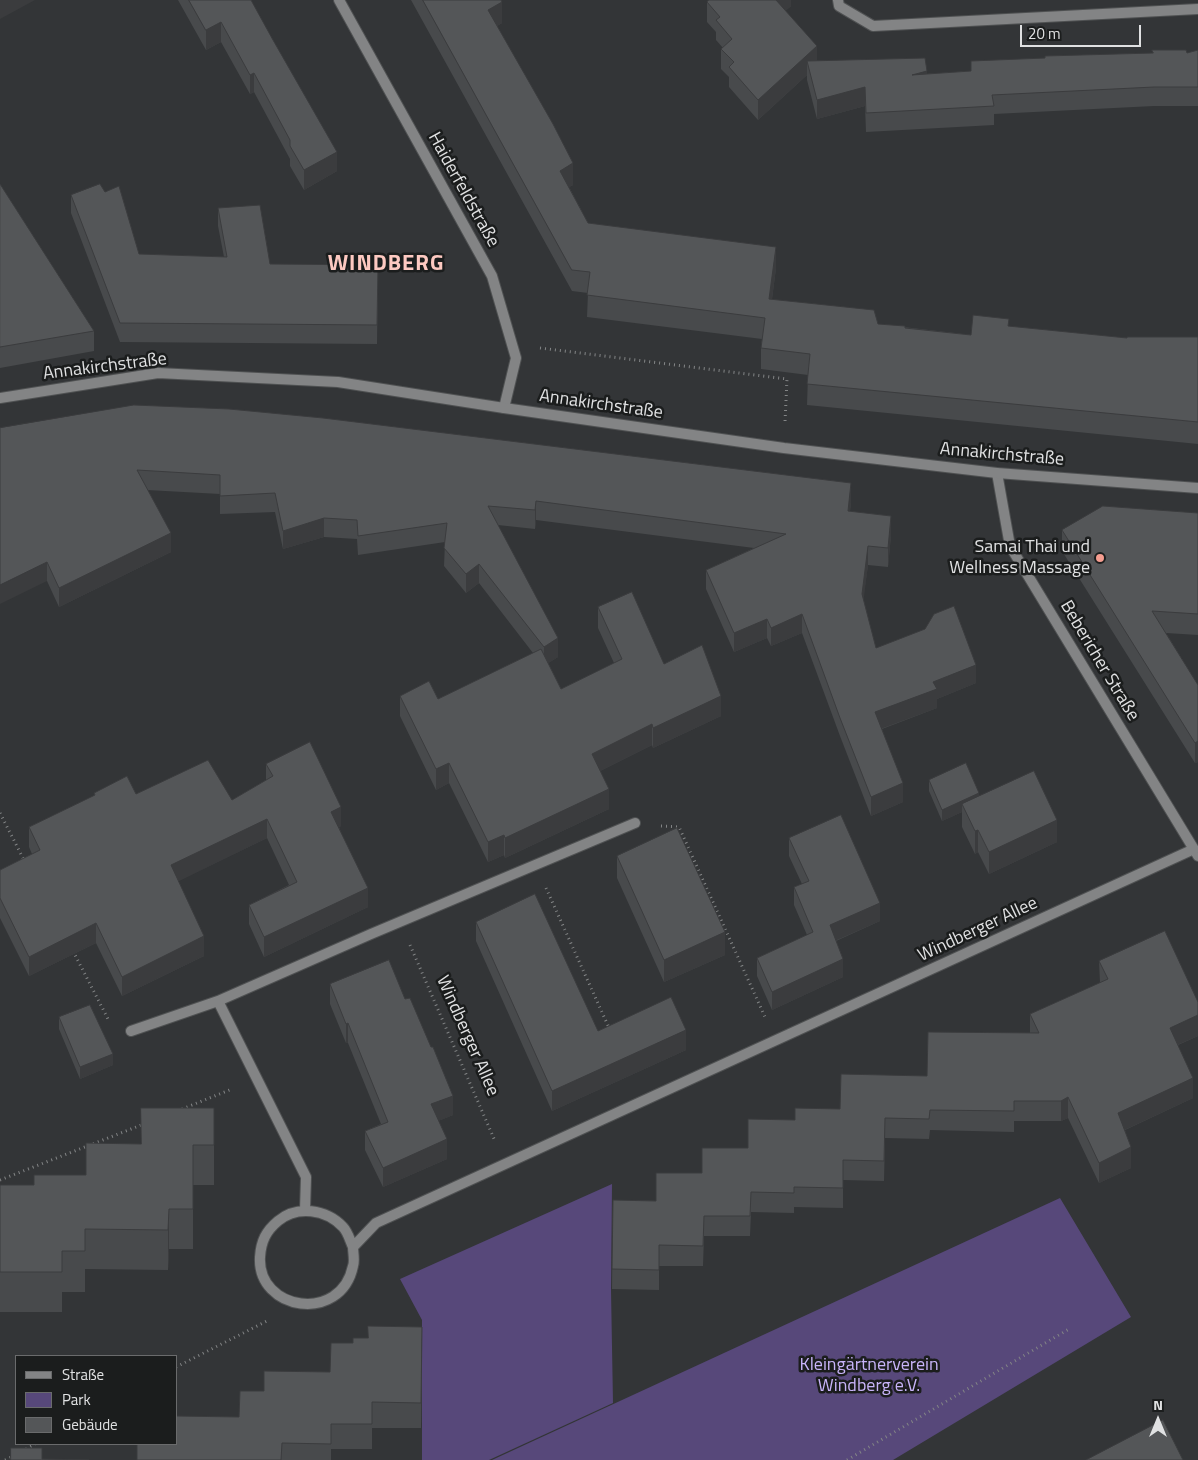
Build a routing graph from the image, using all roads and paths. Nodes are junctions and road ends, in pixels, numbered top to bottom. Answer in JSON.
{"nodes":[{"id":1,"x":339,"y":0,"type":"edge"},
{"id":2,"x":838,"y":0,"type":"edge"},
{"id":3,"x":1198,"y":8,"type":"edge"},
{"id":4,"x":512,"y":344,"type":"junction"},
{"id":5,"x":0,"y":398,"type":"edge"},
{"id":6,"x":504,"y":408,"type":"junction"},
{"id":7,"x":784,"y":448,"type":"junction"},
{"id":8,"x":997,"y":473,"type":"junction"},
{"id":9,"x":1198,"y":488,"type":"edge"},
{"id":10,"x":0,"y":813,"type":"edge"},
{"id":11,"x":635,"y":823,"type":"joint"},
{"id":12,"x":1196,"y":853,"type":"edge"},
{"id":13,"x":535,"y":864,"type":"junction"},
{"id":14,"x":28,"y":866,"type":"edge"},
{"id":15,"x":399,"y":922,"type":"junction"},
{"id":16,"x":68,"y":943,"type":"edge"},
{"id":17,"x":218,"y":1001,"type":"junction"},
{"id":18,"x":131,"y":1031,"type":"joint"},
{"id":19,"x":614,"y":1038,"type":"edge"},
{"id":20,"x":776,"y":1040,"type":"junction"},
{"id":21,"x":257,"y":1078,"type":"junction"},
{"id":22,"x":178,"y":1110,"type":"edge"},
{"id":23,"x":145,"y":1124,"type":"edge"},
{"id":24,"x":505,"y":1164,"type":"junction"},
{"id":25,"x":0,"y":1180,"type":"edge"},
{"id":26,"x":306,"y":1210,"type":"junction"},
{"id":27,"x":353,"y":1247,"type":"junction"},
{"id":28,"x":299,"y":1305,"type":"junction"},
{"id":29,"x":1069,"y":1330,"type":"dead end"},
{"id":30,"x":178,"y":1366,"type":"edge"},
{"id":31,"x":33,"y":1445,"type":"edge"},
{"id":32,"x":5,"y":1460,"type":"edge"},
{"id":33,"x":847,"y":1460,"type":"edge"}],
"edges":[{"from":1,"to":4,"type":"street","name":"Haiderfeldstraße"},
{"from":2,"to":3,"type":"street"},
{"from":4,"to":6,"type":"street","name":"Haiderfeldstraße"},
{"from":4,"to":7,"type":"path"},
{"from":5,"to":6,"type":"street","name":"Annakirchstraße"},
{"from":6,"to":7,"type":"street","name":"Annakirchstraße"},
{"from":7,"to":8,"type":"street","name":"Annakirchstraße"},
{"from":8,"to":9,"type":"street","name":"Annakirchstraße"},
{"from":8,"to":12,"type":"street","name":"Bebericher Straße"},
{"from":10,"to":14,"type":"path"},
{"from":11,"to":13,"type":"street"},
{"from":11,"to":20,"type":"path"},
{"from":12,"to":20,"type":"street","name":"Windberger Allee"},
{"from":13,"to":15,"type":"street"},
{"from":13,"to":19,"type":"path"},
{"from":15,"to":17,"type":"street"},
{"from":15,"to":24,"type":"path","name":"Windberger Allee"},
{"from":16,"to":18,"type":"path"},
{"from":17,"to":18,"type":"street"},
{"from":17,"to":21,"type":"street"},
{"from":20,"to":24,"type":"street","name":"Windberger Allee"},
{"from":21,"to":22,"type":"path"},
{"from":21,"to":26,"type":"street"},
{"from":23,"to":25,"type":"path"},
{"from":24,"to":27,"type":"street","name":"Windberger Allee"},
{"from":26,"to":27,"type":"street"},
{"from":26,"to":28,"type":"street"},
{"from":27,"to":28,"type":"street"},
{"from":28,"to":30,"type":"path"},
{"from":29,"to":33,"type":"path"},
{"from":31,"to":32,"type":"path"}]}
